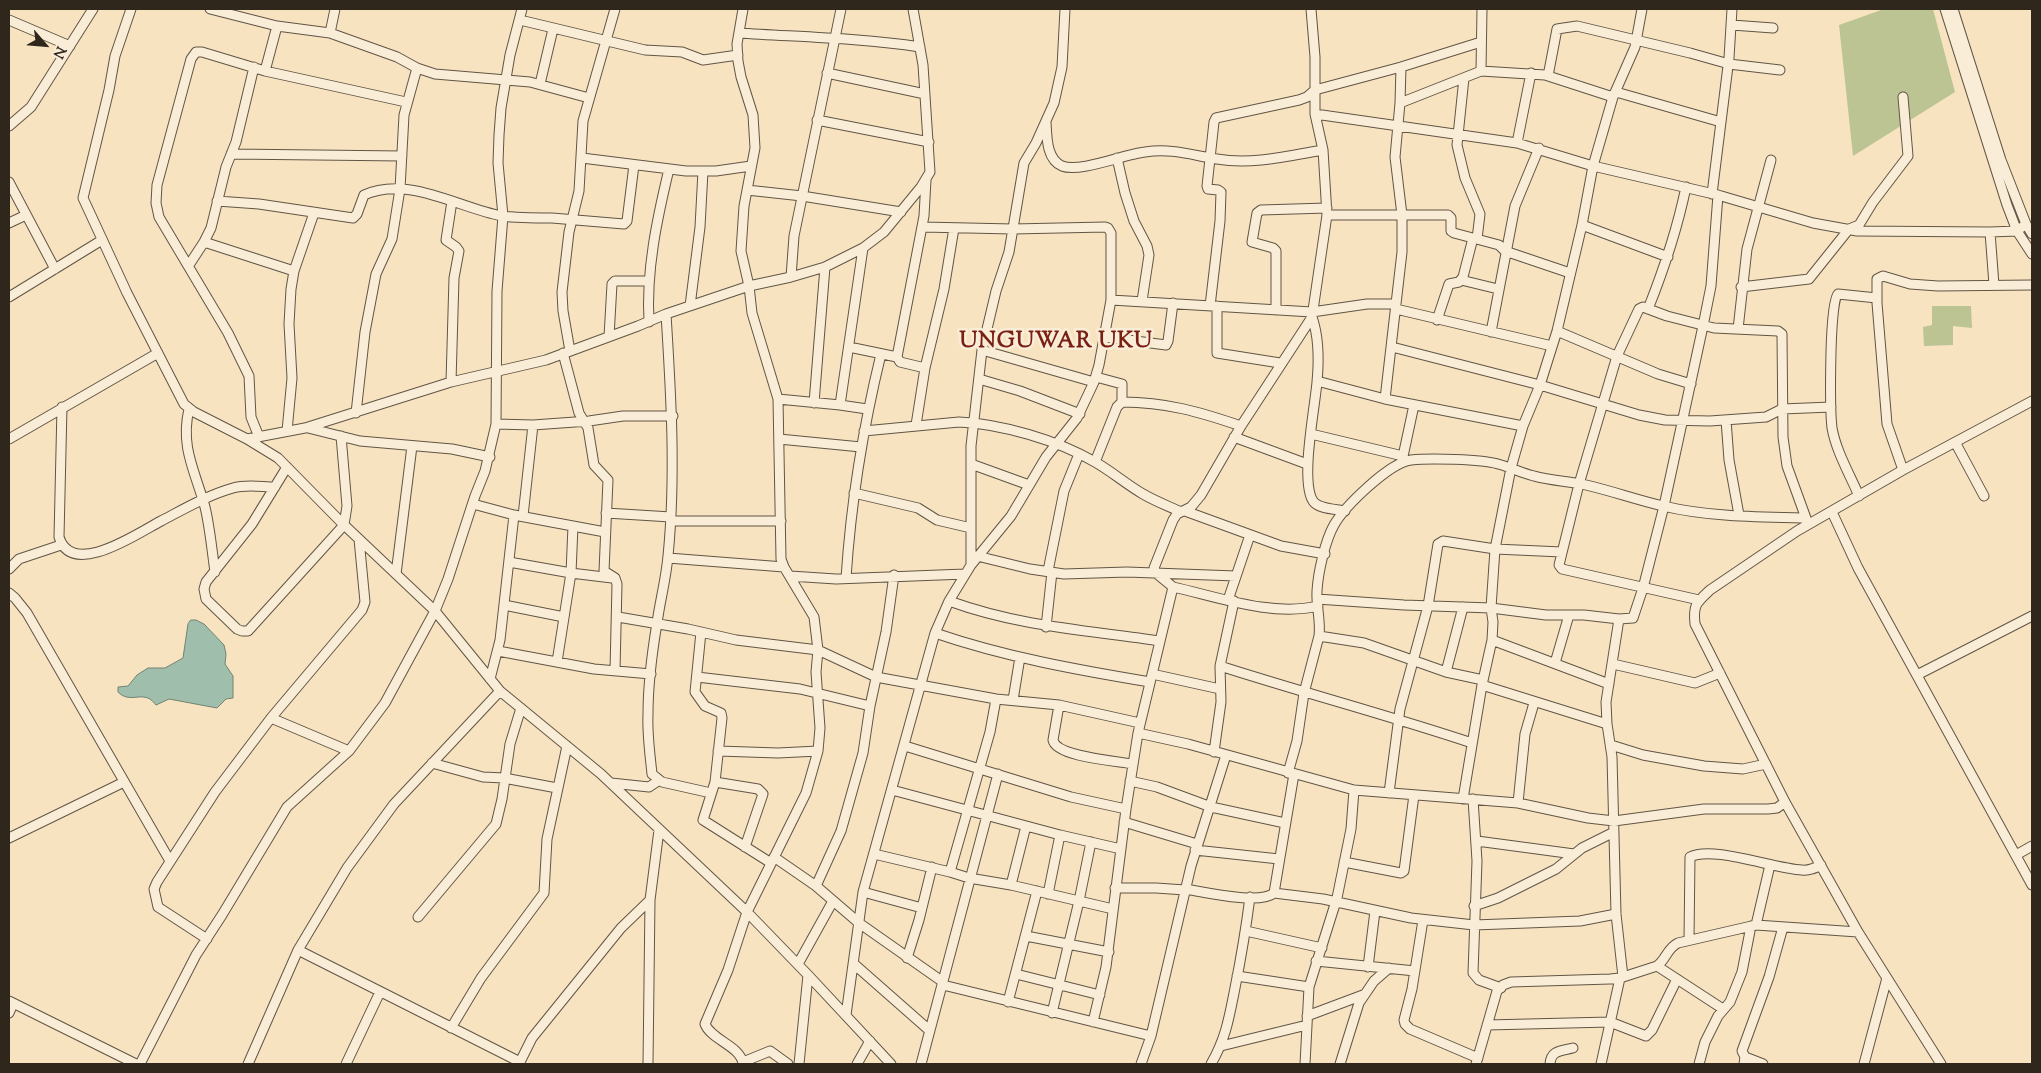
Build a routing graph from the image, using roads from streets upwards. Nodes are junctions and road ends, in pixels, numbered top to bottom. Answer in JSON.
{"nodes":[{"id":1,"x":93,"y":9,"type":"edge"},
{"id":2,"x":131,"y":9,"type":"edge"},
{"id":3,"x":210,"y":9,"type":"edge"},
{"id":4,"x":335,"y":9,"type":"edge"},
{"id":5,"x":522,"y":9,"type":"edge"},
{"id":6,"x":615,"y":9,"type":"edge"},
{"id":7,"x":743,"y":9,"type":"edge"},
{"id":8,"x":840,"y":9,"type":"edge"},
{"id":9,"x":913,"y":9,"type":"edge"},
{"id":10,"x":1065,"y":9,"type":"edge"},
{"id":11,"x":1311,"y":9,"type":"edge"},
{"id":12,"x":1482,"y":9,"type":"edge"},
{"id":13,"x":1642,"y":9,"type":"edge"},
{"id":14,"x":1732,"y":9,"type":"edge"},
{"id":15,"x":1945,"y":9,"type":"edge"},
{"id":16,"x":1953,"y":9,"type":"edge"},
{"id":17,"x":9,"y":20,"type":"edge"},
{"id":18,"x":520,"y":20,"type":"junction"},
{"id":19,"x":1732,"y":25,"type":"junction"},
{"id":20,"x":276,"y":26,"type":"junction"},
{"id":21,"x":1773,"y":28,"type":"dead end"},
{"id":22,"x":553,"y":29,"type":"junction"},
{"id":23,"x":330,"y":33,"type":"junction"},
{"id":24,"x":739,"y":33,"type":"junction"},
{"id":25,"x":835,"y":40,"type":"junction"},
{"id":26,"x":1637,"y":40,"type":"junction"},
{"id":27,"x":605,"y":41,"type":"junction"},
{"id":28,"x":1481,"y":42,"type":"junction"},
{"id":29,"x":70,"y":46,"type":"junction"},
{"id":30,"x":920,"y":47,"type":"junction"},
{"id":31,"x":738,"y":55,"type":"junction"},
{"id":32,"x":1729,"y":64,"type":"junction"},
{"id":33,"x":254,"y":67,"type":"junction"},
{"id":34,"x":417,"y":68,"type":"junction"},
{"id":35,"x":1401,"y":68,"type":"junction"},
{"id":36,"x":1780,"y":70,"type":"dead end"},
{"id":37,"x":265,"y":71,"type":"junction"},
{"id":38,"x":1481,"y":71,"type":"junction"},
{"id":39,"x":827,"y":73,"type":"junction"},
{"id":40,"x":1531,"y":73,"type":"junction"},
{"id":41,"x":1548,"y":76,"type":"junction"},
{"id":42,"x":1464,"y":78,"type":"junction"},
{"id":43,"x":505,"y":81,"type":"junction"},
{"id":44,"x":540,"y":84,"type":"junction"},
{"id":45,"x":1315,"y":90,"type":"junction"},
{"id":46,"x":925,"y":94,"type":"junction"},
{"id":47,"x":1615,"y":94,"type":"junction"},
{"id":48,"x":1903,"y":97,"type":"dead end"},
{"id":49,"x":589,"y":98,"type":"junction"},
{"id":50,"x":406,"y":102,"type":"junction"},
{"id":51,"x":1400,"y":102,"type":"junction"},
{"id":52,"x":1315,"y":114,"type":"junction"},
{"id":53,"x":817,"y":120,"type":"junction"},
{"id":54,"x":1046,"y":120,"type":"junction"},
{"id":55,"x":1721,"y":122,"type":"junction"},
{"id":56,"x":9,"y":126,"type":"edge"},
{"id":57,"x":1397,"y":126,"type":"junction"},
{"id":58,"x":1458,"y":134,"type":"junction"},
{"id":59,"x":929,"y":142,"type":"junction"},
{"id":60,"x":1517,"y":143,"type":"junction"},
{"id":61,"x":1539,"y":148,"type":"junction"},
{"id":62,"x":1323,"y":150,"type":"junction"},
{"id":63,"x":231,"y":154,"type":"junction"},
{"id":64,"x":402,"y":156,"type":"junction"},
{"id":65,"x":1209,"y":157,"type":"junction"},
{"id":66,"x":582,"y":158,"type":"junction"},
{"id":67,"x":1117,"y":158,"type":"junction"},
{"id":68,"x":1771,"y":160,"type":"dead end"},
{"id":69,"x":634,"y":165,"type":"junction"},
{"id":70,"x":751,"y":166,"type":"junction"},
{"id":71,"x":1593,"y":166,"type":"junction"},
{"id":72,"x":669,"y":169,"type":"junction"},
{"id":73,"x":703,"y":171,"type":"junction"},
{"id":74,"x":926,"y":180,"type":"junction"},
{"id":75,"x":9,"y":182,"type":"edge"},
{"id":76,"x":1686,"y":188,"type":"junction"},
{"id":77,"x":400,"y":189,"type":"junction"},
{"id":78,"x":746,"y":190,"type":"junction"},
{"id":79,"x":1715,"y":194,"type":"junction"},
{"id":80,"x":802,"y":196,"type":"junction"},
{"id":81,"x":217,"y":201,"type":"junction"},
{"id":82,"x":452,"y":201,"type":"junction"},
{"id":83,"x":1757,"y":207,"type":"junction"},
{"id":84,"x":901,"y":212,"type":"junction"},
{"id":85,"x":1327,"y":212,"type":"junction"},
{"id":86,"x":314,"y":213,"type":"junction"},
{"id":87,"x":26,"y":215,"type":"junction"},
{"id":88,"x":1402,"y":215,"type":"junction"},
{"id":89,"x":503,"y":216,"type":"junction"},
{"id":90,"x":573,"y":220,"type":"junction"},
{"id":91,"x":9,"y":223,"type":"edge"},
{"id":92,"x":2026,"y":224,"type":"junction"},
{"id":93,"x":1582,"y":225,"type":"junction"},
{"id":94,"x":922,"y":227,"type":"junction"},
{"id":95,"x":954,"y":228,"type":"junction"},
{"id":96,"x":1014,"y":229,"type":"junction"},
{"id":97,"x":1850,"y":229,"type":"junction"},
{"id":98,"x":2016,"y":231,"type":"junction"},
{"id":99,"x":1990,"y":232,"type":"junction"},
{"id":100,"x":2032,"y":234,"type":"edge"},
{"id":101,"x":1475,"y":238,"type":"junction"},
{"id":102,"x":102,"y":240,"type":"junction"},
{"id":103,"x":204,"y":242,"type":"junction"},
{"id":104,"x":863,"y":248,"type":"junction"},
{"id":105,"x":1505,"y":251,"type":"junction"},
{"id":106,"x":2032,"y":254,"type":"edge"},
{"id":107,"x":1668,"y":257,"type":"junction"},
{"id":108,"x":189,"y":265,"type":"junction"},
{"id":109,"x":825,"y":267,"type":"junction"},
{"id":110,"x":55,"y":269,"type":"junction"},
{"id":111,"x":294,"y":270,"type":"junction"},
{"id":112,"x":1570,"y":273,"type":"junction"},
{"id":113,"x":791,"y":277,"type":"junction"},
{"id":114,"x":1461,"y":280,"type":"junction"},
{"id":115,"x":648,"y":281,"type":"junction"},
{"id":116,"x":1994,"y":285,"type":"junction"},
{"id":117,"x":2032,"y":285,"type":"edge"},
{"id":118,"x":749,"y":286,"type":"junction"},
{"id":119,"x":1741,"y":287,"type":"junction"},
{"id":120,"x":1498,"y":289,"type":"junction"},
{"id":121,"x":9,"y":297,"type":"edge"},
{"id":122,"x":1877,"y":298,"type":"junction"},
{"id":123,"x":1111,"y":300,"type":"junction"},
{"id":124,"x":1142,"y":301,"type":"junction"},
{"id":125,"x":1173,"y":303,"type":"junction"},
{"id":126,"x":690,"y":306,"type":"junction"},
{"id":127,"x":1213,"y":306,"type":"junction"},
{"id":128,"x":1396,"y":306,"type":"junction"},
{"id":129,"x":1648,"y":309,"type":"junction"},
{"id":130,"x":1276,"y":310,"type":"junction"},
{"id":131,"x":666,"y":314,"type":"junction"},
{"id":132,"x":1312,"y":315,"type":"junction"},
{"id":133,"x":1437,"y":320,"type":"junction"},
{"id":134,"x":649,"y":322,"type":"junction"},
{"id":135,"x":1703,"y":326,"type":"junction"},
{"id":136,"x":1738,"y":329,"type":"junction"},
{"id":137,"x":1557,"y":331,"type":"junction"},
{"id":138,"x":1491,"y":332,"type":"junction"},
{"id":139,"x":609,"y":337,"type":"junction"},
{"id":140,"x":1105,"y":337,"type":"junction"},
{"id":141,"x":849,"y":346,"type":"junction"},
{"id":142,"x":1552,"y":346,"type":"junction"},
{"id":143,"x":1392,"y":347,"type":"junction"},
{"id":144,"x":982,"y":350,"type":"junction"},
{"id":145,"x":566,"y":352,"type":"junction"},
{"id":146,"x":158,"y":353,"type":"junction"},
{"id":147,"x":880,"y":354,"type":"junction"},
{"id":148,"x":1617,"y":356,"type":"junction"},
{"id":149,"x":897,"y":358,"type":"junction"},
{"id":150,"x":1280,"y":363,"type":"junction"},
{"id":151,"x":925,"y":368,"type":"junction"},
{"id":152,"x":497,"y":373,"type":"junction"},
{"id":153,"x":979,"y":379,"type":"junction"},
{"id":154,"x":1095,"y":380,"type":"junction"},
{"id":155,"x":1317,"y":381,"type":"junction"},
{"id":156,"x":451,"y":382,"type":"junction"},
{"id":157,"x":1691,"y":384,"type":"junction"},
{"id":158,"x":1540,"y":385,"type":"junction"},
{"id":159,"x":778,"y":399,"type":"junction"},
{"id":160,"x":1385,"y":399,"type":"junction"},
{"id":161,"x":2032,"y":401,"type":"edge"},
{"id":162,"x":1122,"y":402,"type":"junction"},
{"id":163,"x":814,"y":403,"type":"junction"},
{"id":164,"x":1602,"y":403,"type":"junction"},
{"id":165,"x":840,"y":405,"type":"junction"},
{"id":166,"x":1414,"y":405,"type":"junction"},
{"id":167,"x":62,"y":407,"type":"junction"},
{"id":168,"x":1832,"y":407,"type":"junction"},
{"id":169,"x":188,"y":409,"type":"junction"},
{"id":170,"x":868,"y":409,"type":"junction"},
{"id":171,"x":1782,"y":409,"type":"junction"},
{"id":172,"x":356,"y":413,"type":"junction"},
{"id":173,"x":1080,"y":414,"type":"junction"},
{"id":174,"x":673,"y":416,"type":"junction"},
{"id":175,"x":1683,"y":420,"type":"junction"},
{"id":176,"x":1726,"y":420,"type":"junction"},
{"id":177,"x":583,"y":422,"type":"junction"},
{"id":178,"x":974,"y":423,"type":"junction"},
{"id":179,"x":496,"y":424,"type":"junction"},
{"id":180,"x":533,"y":425,"type":"junction"},
{"id":181,"x":916,"y":425,"type":"junction"},
{"id":182,"x":1240,"y":426,"type":"junction"},
{"id":183,"x":1523,"y":426,"type":"junction"},
{"id":184,"x":305,"y":428,"type":"junction"},
{"id":185,"x":287,"y":431,"type":"junction"},
{"id":186,"x":864,"y":431,"type":"junction"},
{"id":187,"x":1311,"y":434,"type":"junction"},
{"id":188,"x":341,"y":436,"type":"junction"},
{"id":189,"x":259,"y":437,"type":"junction"},
{"id":190,"x":1234,"y":437,"type":"junction"},
{"id":191,"x":9,"y":439,"type":"edge"},
{"id":192,"x":247,"y":439,"type":"junction"},
{"id":193,"x":779,"y":439,"type":"junction"},
{"id":194,"x":1955,"y":442,"type":"junction"},
{"id":195,"x":1056,"y":444,"type":"junction"},
{"id":196,"x":412,"y":446,"type":"junction"},
{"id":197,"x":861,"y":447,"type":"junction"},
{"id":198,"x":1079,"y":454,"type":"junction"},
{"id":199,"x":490,"y":457,"type":"junction"},
{"id":200,"x":1402,"y":460,"type":"junction"},
{"id":201,"x":1095,"y":462,"type":"junction"},
{"id":202,"x":971,"y":464,"type":"junction"},
{"id":203,"x":1307,"y":464,"type":"junction"},
{"id":204,"x":287,"y":467,"type":"junction"},
{"id":205,"x":1511,"y":468,"type":"junction"},
{"id":206,"x":1903,"y":470,"type":"junction"},
{"id":207,"x":1579,"y":484,"type":"junction"},
{"id":208,"x":1029,"y":485,"type":"junction"},
{"id":209,"x":275,"y":487,"type":"junction"},
{"id":210,"x":854,"y":493,"type":"junction"},
{"id":211,"x":1859,"y":496,"type":"junction"},
{"id":212,"x":1984,"y":496,"type":"dead end"},
{"id":213,"x":203,"y":500,"type":"junction"},
{"id":214,"x":472,"y":504,"type":"junction"},
{"id":215,"x":1664,"y":506,"type":"junction"},
{"id":216,"x":1345,"y":511,"type":"junction"},
{"id":217,"x":606,"y":512,"type":"junction"},
{"id":218,"x":1183,"y":512,"type":"junction"},
{"id":219,"x":1832,"y":512,"type":"junction"},
{"id":220,"x":518,"y":515,"type":"junction"},
{"id":221,"x":1739,"y":515,"type":"junction"},
{"id":222,"x":671,"y":519,"type":"junction"},
{"id":223,"x":781,"y":521,"type":"junction"},
{"id":224,"x":1807,"y":522,"type":"junction"},
{"id":225,"x":344,"y":525,"type":"junction"},
{"id":226,"x":573,"y":526,"type":"junction"},
{"id":227,"x":971,"y":528,"type":"junction"},
{"id":228,"x":605,"y":532,"type":"junction"},
{"id":229,"x":1250,"y":535,"type":"junction"},
{"id":230,"x":359,"y":539,"type":"junction"},
{"id":231,"x":61,"y":545,"type":"junction"},
{"id":232,"x":1496,"y":549,"type":"junction"},
{"id":233,"x":1562,"y":552,"type":"junction"},
{"id":234,"x":1325,"y":554,"type":"junction"},
{"id":235,"x":976,"y":556,"type":"junction"},
{"id":236,"x":668,"y":558,"type":"junction"},
{"id":237,"x":509,"y":562,"type":"junction"},
{"id":238,"x":971,"y":564,"type":"junction"},
{"id":239,"x":784,"y":567,"type":"junction"},
{"id":240,"x":9,"y":568,"type":"edge"},
{"id":241,"x":215,"y":572,"type":"junction"},
{"id":242,"x":1050,"y":572,"type":"junction"},
{"id":243,"x":571,"y":573,"type":"junction"},
{"id":244,"x":1156,"y":573,"type":"junction"},
{"id":245,"x":396,"y":574,"type":"junction"},
{"id":246,"x":965,"y":574,"type":"junction"},
{"id":247,"x":894,"y":575,"type":"junction"},
{"id":248,"x":790,"y":576,"type":"junction"},
{"id":249,"x":1236,"y":576,"type":"junction"},
{"id":250,"x":615,"y":578,"type":"junction"},
{"id":251,"x":846,"y":578,"type":"junction"},
{"id":252,"x":1173,"y":587,"type":"junction"},
{"id":253,"x":1643,"y":588,"type":"junction"},
{"id":254,"x":9,"y":594,"type":"edge"},
{"id":255,"x":1231,"y":600,"type":"junction"},
{"id":256,"x":1699,"y":600,"type":"junction"},
{"id":257,"x":949,"y":601,"type":"junction"},
{"id":258,"x":1318,"y":602,"type":"junction"},
{"id":259,"x":504,"y":605,"type":"junction"},
{"id":260,"x":1428,"y":606,"type":"junction"},
{"id":261,"x":1463,"y":607,"type":"junction"},
{"id":262,"x":1491,"y":608,"type":"junction"},
{"id":263,"x":435,"y":611,"type":"junction"},
{"id":264,"x":1569,"y":615,"type":"junction"},
{"id":265,"x":2032,"y":616,"type":"edge"},
{"id":266,"x":564,"y":617,"type":"junction"},
{"id":267,"x":618,"y":617,"type":"junction"},
{"id":268,"x":1618,"y":619,"type":"junction"},
{"id":269,"x":657,"y":623,"type":"junction"},
{"id":270,"x":1046,"y":627,"type":"junction"},
{"id":271,"x":701,"y":632,"type":"junction"},
{"id":272,"x":935,"y":633,"type":"junction"},
{"id":273,"x":1319,"y":636,"type":"junction"},
{"id":274,"x":1492,"y":640,"type":"junction"},
{"id":275,"x":1160,"y":641,"type":"junction"},
{"id":276,"x":818,"y":650,"type":"junction"},
{"id":277,"x":498,"y":651,"type":"junction"},
{"id":278,"x":1020,"y":657,"type":"junction"},
{"id":279,"x":1415,"y":661,"type":"junction"},
{"id":280,"x":557,"y":662,"type":"junction"},
{"id":281,"x":1555,"y":663,"type":"junction"},
{"id":282,"x":1613,"y":664,"type":"junction"},
{"id":283,"x":1220,"y":666,"type":"junction"},
{"id":284,"x":616,"y":671,"type":"junction"},
{"id":285,"x":1446,"y":672,"type":"junction"},
{"id":286,"x":1720,"y":673,"type":"junction"},
{"id":287,"x":651,"y":674,"type":"junction"},
{"id":288,"x":1917,"y":675,"type":"junction"},
{"id":289,"x":697,"y":677,"type":"junction"},
{"id":290,"x":876,"y":677,"type":"junction"},
{"id":291,"x":1151,"y":678,"type":"junction"},
{"id":292,"x":490,"y":679,"type":"junction"},
{"id":293,"x":1483,"y":682,"type":"junction"},
{"id":294,"x":1610,"y":684,"type":"junction"},
{"id":295,"x":919,"y":686,"type":"junction"},
{"id":296,"x":1220,"y":689,"type":"junction"},
{"id":297,"x":500,"y":691,"type":"junction"},
{"id":298,"x":816,"y":692,"type":"junction"},
{"id":299,"x":1304,"y":693,"type":"junction"},
{"id":300,"x":996,"y":699,"type":"junction"},
{"id":301,"x":1014,"y":700,"type":"junction"},
{"id":302,"x":1534,"y":702,"type":"junction"},
{"id":303,"x":1059,"y":705,"type":"junction"},
{"id":304,"x":870,"y":706,"type":"junction"},
{"id":305,"x":521,"y":708,"type":"junction"},
{"id":306,"x":271,"y":718,"type":"junction"},
{"id":307,"x":1400,"y":719,"type":"junction"},
{"id":308,"x":1607,"y":724,"type":"junction"},
{"id":309,"x":1139,"y":728,"type":"junction"},
{"id":310,"x":1472,"y":743,"type":"junction"},
{"id":311,"x":1611,"y":744,"type":"junction"},
{"id":312,"x":567,"y":746,"type":"junction"},
{"id":313,"x":905,"y":746,"type":"junction"},
{"id":314,"x":349,"y":751,"type":"junction"},
{"id":315,"x":718,"y":751,"type":"junction"},
{"id":316,"x":818,"y":751,"type":"junction"},
{"id":317,"x":1214,"y":752,"type":"junction"},
{"id":318,"x":1226,"y":755,"type":"junction"},
{"id":319,"x":432,"y":763,"type":"junction"},
{"id":320,"x":1133,"y":764,"type":"junction"},
{"id":321,"x":1766,"y":764,"type":"junction"},
{"id":322,"x":981,"y":768,"type":"junction"},
{"id":323,"x":998,"y":774,"type":"junction"},
{"id":324,"x":1291,"y":774,"type":"junction"},
{"id":325,"x":504,"y":778,"type":"junction"},
{"id":326,"x":658,"y":781,"type":"junction"},
{"id":327,"x":1130,"y":781,"type":"junction"},
{"id":328,"x":124,"y":782,"type":"junction"},
{"id":329,"x":715,"y":782,"type":"junction"},
{"id":330,"x":611,"y":783,"type":"junction"},
{"id":331,"x":557,"y":788,"type":"junction"},
{"id":332,"x":892,"y":790,"type":"junction"},
{"id":333,"x":1354,"y":790,"type":"junction"},
{"id":334,"x":711,"y":793,"type":"junction"},
{"id":335,"x":1389,"y":793,"type":"junction"},
{"id":336,"x":1414,"y":795,"type":"junction"},
{"id":337,"x":1463,"y":799,"type":"junction"},
{"id":338,"x":1474,"y":800,"type":"junction"},
{"id":339,"x":1785,"y":802,"type":"junction"},
{"id":340,"x":1518,"y":803,"type":"junction"},
{"id":341,"x":1211,"y":807,"type":"junction"},
{"id":342,"x":1126,"y":809,"type":"junction"},
{"id":343,"x":967,"y":810,"type":"junction"},
{"id":344,"x":987,"y":815,"type":"junction"},
{"id":345,"x":1614,"y":821,"type":"junction"},
{"id":346,"x":1124,"y":822,"type":"junction"},
{"id":347,"x":1285,"y":823,"type":"junction"},
{"id":348,"x":1026,"y":826,"type":"junction"},
{"id":349,"x":660,"y":830,"type":"junction"},
{"id":350,"x":1614,"y":832,"type":"junction"},
{"id":351,"x":1060,"y":835,"type":"junction"},
{"id":352,"x":9,"y":838,"type":"edge"},
{"id":353,"x":1090,"y":842,"type":"junction"},
{"id":354,"x":1476,"y":842,"type":"junction"},
{"id":355,"x":745,"y":846,"type":"junction"},
{"id":356,"x":2032,"y":846,"type":"edge"},
{"id":357,"x":1196,"y":847,"type":"junction"},
{"id":358,"x":1121,"y":849,"type":"junction"},
{"id":359,"x":874,"y":854,"type":"junction"},
{"id":360,"x":1574,"y":854,"type":"junction"},
{"id":361,"x":2016,"y":855,"type":"junction"},
{"id":362,"x":1279,"y":859,"type":"junction"},
{"id":363,"x":773,"y":860,"type":"junction"},
{"id":364,"x":170,"y":861,"type":"junction"},
{"id":365,"x":1344,"y":862,"type":"junction"},
{"id":366,"x":1770,"y":865,"type":"junction"},
{"id":367,"x":1821,"y":865,"type":"junction"},
{"id":368,"x":932,"y":867,"type":"junction"},
{"id":369,"x":950,"y":872,"type":"junction"},
{"id":370,"x":969,"y":878,"type":"junction"},
{"id":371,"x":1011,"y":885,"type":"junction"},
{"id":372,"x":2032,"y":885,"type":"edge"},
{"id":373,"x":816,"y":886,"type":"junction"},
{"id":374,"x":1116,"y":888,"type":"junction"},
{"id":375,"x":1185,"y":890,"type":"junction"},
{"id":376,"x":1037,"y":891,"type":"junction"},
{"id":377,"x":863,"y":892,"type":"junction"},
{"id":378,"x":1274,"y":893,"type":"junction"},
{"id":379,"x":1048,"y":894,"type":"junction"},
{"id":380,"x":1250,"y":897,"type":"junction"},
{"id":381,"x":650,"y":900,"type":"junction"},
{"id":382,"x":833,"y":901,"type":"junction"},
{"id":383,"x":1079,"y":901,"type":"junction"},
{"id":384,"x":1336,"y":902,"type":"junction"},
{"id":385,"x":1474,"y":906,"type":"junction"},
{"id":386,"x":922,"y":908,"type":"junction"},
{"id":387,"x":1113,"y":909,"type":"junction"},
{"id":388,"x":1375,"y":911,"type":"junction"},
{"id":389,"x":747,"y":912,"type":"junction"},
{"id":390,"x":1616,"y":914,"type":"junction"},
{"id":391,"x":418,"y":917,"type":"dead end"},
{"id":392,"x":1423,"y":920,"type":"junction"},
{"id":393,"x":859,"y":923,"type":"junction"},
{"id":394,"x":1474,"y":925,"type":"junction"},
{"id":395,"x":1753,"y":925,"type":"junction"},
{"id":396,"x":1783,"y":927,"type":"junction"},
{"id":397,"x":1246,"y":931,"type":"junction"},
{"id":398,"x":1858,"y":932,"type":"junction"},
{"id":399,"x":1026,"y":936,"type":"junction"},
{"id":400,"x":207,"y":939,"type":"junction"},
{"id":401,"x":1689,"y":940,"type":"junction"},
{"id":402,"x":1069,"y":944,"type":"junction"},
{"id":403,"x":1322,"y":948,"type":"junction"},
{"id":404,"x":298,"y":950,"type":"junction"},
{"id":405,"x":1109,"y":952,"type":"junction"},
{"id":406,"x":907,"y":958,"type":"junction"},
{"id":407,"x":1316,"y":961,"type":"junction"},
{"id":408,"x":798,"y":964,"type":"junction"},
{"id":409,"x":854,"y":964,"type":"junction"},
{"id":410,"x":1657,"y":966,"type":"junction"},
{"id":411,"x":1368,"y":967,"type":"junction"},
{"id":412,"x":1389,"y":968,"type":"junction"},
{"id":413,"x":1415,"y":971,"type":"junction"},
{"id":414,"x":808,"y":974,"type":"junction"},
{"id":415,"x":1016,"y":974,"type":"junction"},
{"id":416,"x":1238,"y":976,"type":"junction"},
{"id":417,"x":1622,"y":978,"type":"junction"},
{"id":418,"x":1887,"y":978,"type":"junction"},
{"id":419,"x":1677,"y":980,"type":"junction"},
{"id":420,"x":943,"y":984,"type":"junction"},
{"id":421,"x":1059,"y":985,"type":"junction"},
{"id":422,"x":1309,"y":987,"type":"junction"},
{"id":423,"x":1501,"y":988,"type":"junction"},
{"id":424,"x":380,"y":992,"type":"junction"},
{"id":425,"x":1100,"y":994,"type":"junction"},
{"id":426,"x":1363,"y":995,"type":"junction"},
{"id":427,"x":11,"y":1002,"type":"edge"},
{"id":428,"x":1008,"y":1002,"type":"junction"},
{"id":429,"x":1723,"y":1009,"type":"junction"},
{"id":430,"x":9,"y":1013,"type":"edge"},
{"id":431,"x":1052,"y":1013,"type":"junction"},
{"id":432,"x":846,"y":1015,"type":"junction"},
{"id":433,"x":1307,"y":1020,"type":"junction"},
{"id":434,"x":1093,"y":1022,"type":"junction"},
{"id":435,"x":1610,"y":1022,"type":"junction"},
{"id":436,"x":1487,"y":1025,"type":"junction"},
{"id":437,"x":451,"y":1028,"type":"junction"},
{"id":438,"x":929,"y":1030,"type":"junction"},
{"id":439,"x":1151,"y":1036,"type":"junction"},
{"id":440,"x":870,"y":1040,"type":"junction"},
{"id":441,"x":1221,"y":1046,"type":"junction"},
{"id":442,"x":1573,"y":1048,"type":"dead end"},
{"id":443,"x":1477,"y":1061,"type":"edge"},
{"id":444,"x":1744,"y":1061,"type":"edge"},
{"id":445,"x":519,"y":1063,"type":"edge"},
{"id":446,"x":743,"y":1063,"type":"edge"},
{"id":447,"x":136,"y":1064,"type":"edge"},
{"id":448,"x":140,"y":1064,"type":"edge"},
{"id":449,"x":248,"y":1064,"type":"edge"},
{"id":450,"x":346,"y":1064,"type":"edge"},
{"id":451,"x":648,"y":1064,"type":"edge"},
{"id":452,"x":788,"y":1064,"type":"edge"},
{"id":453,"x":799,"y":1064,"type":"edge"},
{"id":454,"x":856,"y":1064,"type":"edge"},
{"id":455,"x":892,"y":1064,"type":"edge"},
{"id":456,"x":921,"y":1064,"type":"edge"},
{"id":457,"x":1141,"y":1064,"type":"edge"},
{"id":458,"x":1211,"y":1064,"type":"edge"},
{"id":459,"x":1305,"y":1064,"type":"edge"},
{"id":460,"x":1340,"y":1064,"type":"edge"},
{"id":461,"x":1550,"y":1064,"type":"edge"},
{"id":462,"x":1601,"y":1064,"type":"edge"},
{"id":463,"x":1699,"y":1064,"type":"edge"},
{"id":464,"x":1763,"y":1064,"type":"edge"},
{"id":465,"x":1864,"y":1064,"type":"edge"},
{"id":466,"x":1941,"y":1064,"type":"edge"}],
"edges":[{"from":1,"to":29,"type":"street"},
{"from":2,"to":102,"type":"street"},
{"from":3,"to":20,"type":"street"},
{"from":4,"to":23,"type":"street"},
{"from":5,"to":18,"type":"street"},
{"from":6,"to":27,"type":"street"},
{"from":7,"to":24,"type":"street"},
{"from":8,"to":25,"type":"street"},
{"from":9,"to":30,"type":"street"},
{"from":10,"to":54,"type":"street"},
{"from":11,"to":45,"type":"street"},
{"from":12,"to":28,"type":"street"},
{"from":13,"to":26,"type":"street"},
{"from":14,"to":19,"type":"street"},
{"from":15,"to":98,"type":"street"},
{"from":16,"to":92,"type":"street"},
{"from":17,"to":29,"type":"street"},
{"from":18,"to":22,"type":"street"},
{"from":18,"to":43,"type":"street"},
{"from":19,"to":21,"type":"street"},
{"from":19,"to":32,"type":"street"},
{"from":20,"to":23,"type":"street"},
{"from":20,"to":37,"type":"street"},
{"from":22,"to":27,"type":"street"},
{"from":22,"to":44,"type":"street"},
{"from":23,"to":34,"type":"street"},
{"from":24,"to":25,"type":"street"},
{"from":24,"to":31,"type":"street"},
{"from":25,"to":30,"type":"street"},
{"from":25,"to":39,"type":"street"},
{"from":26,"to":32,"type":"street"},
{"from":26,"to":41,"type":"street"},
{"from":26,"to":47,"type":"street"},
{"from":27,"to":31,"type":"street"},
{"from":27,"to":49,"type":"street"},
{"from":28,"to":35,"type":"street"},
{"from":28,"to":38,"type":"street"},
{"from":29,"to":56,"type":"street"},
{"from":30,"to":46,"type":"street"},
{"from":31,"to":70,"type":"street"},
{"from":32,"to":36,"type":"street"},
{"from":32,"to":55,"type":"street"},
{"from":33,"to":37,"type":"street"},
{"from":33,"to":63,"type":"street"},
{"from":33,"to":108,"type":"street"},
{"from":34,"to":43,"type":"street"},
{"from":34,"to":50,"type":"street"},
{"from":35,"to":45,"type":"street"},
{"from":35,"to":51,"type":"street"},
{"from":37,"to":50,"type":"street"},
{"from":38,"to":40,"type":"street"},
{"from":38,"to":42,"type":"street"},
{"from":39,"to":46,"type":"street"},
{"from":39,"to":53,"type":"street"},
{"from":40,"to":41,"type":"street"},
{"from":40,"to":60,"type":"street"},
{"from":41,"to":47,"type":"street"},
{"from":42,"to":51,"type":"street"},
{"from":42,"to":58,"type":"street"},
{"from":43,"to":44,"type":"street"},
{"from":43,"to":89,"type":"street"},
{"from":44,"to":49,"type":"street"},
{"from":45,"to":52,"type":"street"},
{"from":45,"to":65,"type":"street"},
{"from":46,"to":59,"type":"street"},
{"from":47,"to":55,"type":"street"},
{"from":47,"to":71,"type":"street"},
{"from":48,"to":97,"type":"street"},
{"from":49,"to":66,"type":"street"},
{"from":50,"to":64,"type":"street"},
{"from":51,"to":57,"type":"street"},
{"from":52,"to":57,"type":"street"},
{"from":52,"to":62,"type":"street"},
{"from":53,"to":59,"type":"street"},
{"from":53,"to":80,"type":"street"},
{"from":54,"to":67,"type":"street"},
{"from":54,"to":96,"type":"street"},
{"from":55,"to":79,"type":"street"},
{"from":57,"to":58,"type":"street"},
{"from":57,"to":88,"type":"street"},
{"from":58,"to":60,"type":"street"},
{"from":58,"to":101,"type":"street"},
{"from":59,"to":74,"type":"street"},
{"from":60,"to":61,"type":"street"},
{"from":61,"to":71,"type":"street"},
{"from":61,"to":105,"type":"street"},
{"from":62,"to":65,"type":"street"},
{"from":62,"to":85,"type":"street"},
{"from":63,"to":64,"type":"street"},
{"from":63,"to":81,"type":"street"},
{"from":64,"to":77,"type":"street"},
{"from":65,"to":67,"type":"street"},
{"from":65,"to":127,"type":"street"},
{"from":66,"to":69,"type":"street"},
{"from":66,"to":90,"type":"street"},
{"from":67,"to":124,"type":"street"},
{"from":68,"to":83,"type":"street"},
{"from":69,"to":72,"type":"street"},
{"from":69,"to":90,"type":"street"},
{"from":70,"to":73,"type":"street"},
{"from":70,"to":78,"type":"street"},
{"from":71,"to":76,"type":"street"},
{"from":71,"to":93,"type":"street"},
{"from":72,"to":73,"type":"street"},
{"from":72,"to":115,"type":"street"},
{"from":73,"to":126,"type":"street"},
{"from":74,"to":84,"type":"street"},
{"from":74,"to":94,"type":"street"},
{"from":75,"to":87,"type":"street"},
{"from":76,"to":79,"type":"street"},
{"from":76,"to":107,"type":"street"},
{"from":77,"to":82,"type":"street"},
{"from":77,"to":86,"type":"street"},
{"from":77,"to":172,"type":"street"},
{"from":78,"to":80,"type":"street"},
{"from":78,"to":118,"type":"street"},
{"from":79,"to":83,"type":"street"},
{"from":79,"to":135,"type":"street"},
{"from":80,"to":84,"type":"street"},
{"from":80,"to":113,"type":"street"},
{"from":81,"to":86,"type":"street"},
{"from":81,"to":103,"type":"street"},
{"from":82,"to":89,"type":"street"},
{"from":82,"to":156,"type":"street"},
{"from":83,"to":97,"type":"street"},
{"from":83,"to":119,"type":"street"},
{"from":84,"to":104,"type":"street"},
{"from":85,"to":88,"type":"street"},
{"from":85,"to":130,"type":"street"},
{"from":85,"to":132,"type":"street"},
{"from":86,"to":111,"type":"street"},
{"from":87,"to":91,"type":"street"},
{"from":87,"to":110,"type":"street"},
{"from":88,"to":101,"type":"street"},
{"from":88,"to":128,"type":"street"},
{"from":89,"to":90,"type":"street"},
{"from":89,"to":152,"type":"street"},
{"from":90,"to":145,"type":"street"},
{"from":92,"to":98,"type":"street"},
{"from":92,"to":100,"type":"street"},
{"from":93,"to":107,"type":"street"},
{"from":93,"to":112,"type":"street"},
{"from":94,"to":95,"type":"street"},
{"from":94,"to":149,"type":"street"},
{"from":95,"to":96,"type":"street"},
{"from":95,"to":151,"type":"street"},
{"from":96,"to":123,"type":"street"},
{"from":96,"to":144,"type":"street"},
{"from":97,"to":99,"type":"street"},
{"from":97,"to":119,"type":"street"},
{"from":98,"to":99,"type":"street"},
{"from":98,"to":106,"type":"street"},
{"from":99,"to":116,"type":"street"},
{"from":101,"to":105,"type":"street"},
{"from":101,"to":114,"type":"street"},
{"from":102,"to":110,"type":"street"},
{"from":102,"to":146,"type":"street"},
{"from":103,"to":108,"type":"street"},
{"from":103,"to":111,"type":"street"},
{"from":104,"to":109,"type":"street"},
{"from":104,"to":141,"type":"street"},
{"from":105,"to":112,"type":"street"},
{"from":105,"to":120,"type":"street"},
{"from":107,"to":129,"type":"street"},
{"from":108,"to":189,"type":"street"},
{"from":109,"to":113,"type":"street"},
{"from":109,"to":163,"type":"street"},
{"from":110,"to":121,"type":"street"},
{"from":111,"to":185,"type":"street"},
{"from":112,"to":137,"type":"street"},
{"from":113,"to":118,"type":"street"},
{"from":114,"to":120,"type":"street"},
{"from":114,"to":133,"type":"street"},
{"from":115,"to":134,"type":"street"},
{"from":115,"to":139,"type":"street"},
{"from":116,"to":117,"type":"street"},
{"from":116,"to":122,"type":"street"},
{"from":118,"to":126,"type":"street"},
{"from":118,"to":159,"type":"street"},
{"from":119,"to":136,"type":"street"},
{"from":120,"to":138,"type":"street"},
{"from":122,"to":168,"type":"street"},
{"from":122,"to":206,"type":"street"},
{"from":123,"to":124,"type":"street"},
{"from":123,"to":140,"type":"street"},
{"from":124,"to":125,"type":"street"},
{"from":125,"to":127,"type":"street"},
{"from":125,"to":140,"type":"street"},
{"from":126,"to":131,"type":"street"},
{"from":127,"to":130,"type":"street"},
{"from":127,"to":150,"type":"street"},
{"from":128,"to":132,"type":"street"},
{"from":128,"to":133,"type":"street"},
{"from":128,"to":143,"type":"street"},
{"from":129,"to":135,"type":"street"},
{"from":129,"to":148,"type":"street"},
{"from":130,"to":132,"type":"street"},
{"from":131,"to":134,"type":"street"},
{"from":131,"to":174,"type":"street"},
{"from":132,"to":150,"type":"street"},
{"from":132,"to":155,"type":"street"},
{"from":133,"to":138,"type":"street"},
{"from":134,"to":139,"type":"street"},
{"from":135,"to":136,"type":"street"},
{"from":135,"to":157,"type":"street"},
{"from":136,"to":171,"type":"street"},
{"from":137,"to":142,"type":"street"},
{"from":137,"to":148,"type":"street"},
{"from":138,"to":142,"type":"street"},
{"from":139,"to":145,"type":"street"},
{"from":140,"to":154,"type":"street"},
{"from":141,"to":147,"type":"street"},
{"from":141,"to":165,"type":"street"},
{"from":142,"to":158,"type":"street"},
{"from":143,"to":158,"type":"street"},
{"from":143,"to":160,"type":"street"},
{"from":144,"to":153,"type":"street"},
{"from":144,"to":154,"type":"street"},
{"from":145,"to":152,"type":"street"},
{"from":145,"to":177,"type":"street"},
{"from":146,"to":167,"type":"street"},
{"from":146,"to":169,"type":"street"},
{"from":147,"to":149,"type":"street"},
{"from":147,"to":170,"type":"street"},
{"from":148,"to":157,"type":"street"},
{"from":148,"to":164,"type":"street"},
{"from":149,"to":151,"type":"street"},
{"from":150,"to":182,"type":"street"},
{"from":151,"to":181,"type":"street"},
{"from":152,"to":156,"type":"street"},
{"from":152,"to":179,"type":"street"},
{"from":153,"to":173,"type":"street"},
{"from":153,"to":178,"type":"street"},
{"from":154,"to":162,"type":"street"},
{"from":154,"to":173,"type":"street"},
{"from":155,"to":160,"type":"street"},
{"from":155,"to":187,"type":"street"},
{"from":156,"to":172,"type":"street"},
{"from":157,"to":175,"type":"street"},
{"from":158,"to":164,"type":"street"},
{"from":158,"to":183,"type":"street"},
{"from":159,"to":163,"type":"street"},
{"from":159,"to":193,"type":"street"},
{"from":160,"to":166,"type":"street"},
{"from":161,"to":194,"type":"street"},
{"from":162,"to":182,"type":"street"},
{"from":162,"to":201,"type":"street"},
{"from":163,"to":165,"type":"street"},
{"from":164,"to":175,"type":"street"},
{"from":164,"to":207,"type":"street"},
{"from":165,"to":170,"type":"street"},
{"from":166,"to":183,"type":"street"},
{"from":166,"to":200,"type":"street"},
{"from":167,"to":191,"type":"street"},
{"from":167,"to":231,"type":"street"},
{"from":168,"to":171,"type":"street"},
{"from":168,"to":211,"type":"street"},
{"from":169,"to":192,"type":"street"},
{"from":169,"to":213,"type":"street"},
{"from":170,"to":186,"type":"street"},
{"from":171,"to":176,"type":"street"},
{"from":171,"to":224,"type":"street"},
{"from":172,"to":184,"type":"street"},
{"from":173,"to":195,"type":"street"},
{"from":174,"to":177,"type":"street"},
{"from":174,"to":222,"type":"street"},
{"from":175,"to":176,"type":"street"},
{"from":175,"to":215,"type":"street"},
{"from":176,"to":221,"type":"street"},
{"from":177,"to":180,"type":"street"},
{"from":177,"to":217,"type":"street"},
{"from":178,"to":181,"type":"street"},
{"from":178,"to":195,"type":"street"},
{"from":178,"to":202,"type":"street"},
{"from":179,"to":180,"type":"street"},
{"from":179,"to":199,"type":"street"},
{"from":180,"to":220,"type":"street"},
{"from":181,"to":186,"type":"street"},
{"from":182,"to":190,"type":"street"},
{"from":183,"to":205,"type":"street"},
{"from":184,"to":185,"type":"street"},
{"from":184,"to":188,"type":"street"},
{"from":185,"to":189,"type":"street"},
{"from":186,"to":197,"type":"street"},
{"from":187,"to":200,"type":"street"},
{"from":187,"to":203,"type":"street"},
{"from":188,"to":196,"type":"street"},
{"from":188,"to":225,"type":"street"},
{"from":189,"to":192,"type":"street"},
{"from":190,"to":203,"type":"street"},
{"from":190,"to":218,"type":"street"},
{"from":192,"to":204,"type":"street"},
{"from":193,"to":197,"type":"street"},
{"from":193,"to":223,"type":"street"},
{"from":194,"to":206,"type":"street"},
{"from":194,"to":212,"type":"street"},
{"from":195,"to":198,"type":"street"},
{"from":195,"to":208,"type":"street"},
{"from":196,"to":199,"type":"street"},
{"from":196,"to":245,"type":"street"},
{"from":197,"to":210,"type":"street"},
{"from":198,"to":201,"type":"street"},
{"from":198,"to":242,"type":"street"},
{"from":199,"to":214,"type":"street"},
{"from":200,"to":205,"type":"street"},
{"from":200,"to":216,"type":"street"},
{"from":201,"to":218,"type":"street"},
{"from":202,"to":208,"type":"street"},
{"from":202,"to":227,"type":"street"},
{"from":203,"to":216,"type":"street"},
{"from":204,"to":209,"type":"street"},
{"from":204,"to":225,"type":"street"},
{"from":205,"to":207,"type":"street"},
{"from":205,"to":232,"type":"street"},
{"from":206,"to":211,"type":"street"},
{"from":207,"to":215,"type":"street"},
{"from":207,"to":233,"type":"street"},
{"from":208,"to":235,"type":"street"},
{"from":209,"to":213,"type":"street"},
{"from":209,"to":241,"type":"street"},
{"from":210,"to":227,"type":"street"},
{"from":210,"to":251,"type":"street"},
{"from":211,"to":219,"type":"street"},
{"from":213,"to":231,"type":"street"},
{"from":213,"to":241,"type":"street"},
{"from":214,"to":220,"type":"street"},
{"from":214,"to":263,"type":"street"},
{"from":215,"to":221,"type":"street"},
{"from":215,"to":253,"type":"street"},
{"from":216,"to":234,"type":"street"},
{"from":217,"to":222,"type":"street"},
{"from":217,"to":228,"type":"street"},
{"from":218,"to":229,"type":"street"},
{"from":218,"to":244,"type":"street"},
{"from":219,"to":224,"type":"street"},
{"from":219,"to":288,"type":"street"},
{"from":220,"to":226,"type":"street"},
{"from":220,"to":237,"type":"street"},
{"from":221,"to":224,"type":"street"},
{"from":222,"to":223,"type":"street"},
{"from":222,"to":236,"type":"street"},
{"from":223,"to":239,"type":"street"},
{"from":224,"to":256,"type":"street"},
{"from":225,"to":230,"type":"street"},
{"from":225,"to":241,"type":"street"},
{"from":226,"to":228,"type":"street"},
{"from":226,"to":243,"type":"street"},
{"from":227,"to":238,"type":"street"},
{"from":228,"to":250,"type":"street"},
{"from":229,"to":234,"type":"street"},
{"from":229,"to":249,"type":"street"},
{"from":230,"to":245,"type":"street"},
{"from":230,"to":306,"type":"street"},
{"from":231,"to":240,"type":"street"},
{"from":232,"to":233,"type":"street"},
{"from":232,"to":260,"type":"street"},
{"from":232,"to":262,"type":"street"},
{"from":233,"to":253,"type":"street"},
{"from":234,"to":258,"type":"street"},
{"from":235,"to":238,"type":"street"},
{"from":235,"to":242,"type":"street"},
{"from":236,"to":239,"type":"street"},
{"from":236,"to":269,"type":"street"},
{"from":237,"to":243,"type":"street"},
{"from":237,"to":259,"type":"street"},
{"from":238,"to":246,"type":"street"},
{"from":239,"to":248,"type":"street"},
{"from":242,"to":244,"type":"street"},
{"from":242,"to":270,"type":"street"},
{"from":243,"to":250,"type":"street"},
{"from":243,"to":266,"type":"street"},
{"from":244,"to":249,"type":"street"},
{"from":244,"to":252,"type":"street"},
{"from":245,"to":263,"type":"street"},
{"from":246,"to":247,"type":"street"},
{"from":246,"to":257,"type":"street"},
{"from":247,"to":251,"type":"street"},
{"from":247,"to":290,"type":"street"},
{"from":248,"to":251,"type":"street"},
{"from":248,"to":276,"type":"street"},
{"from":249,"to":255,"type":"street"},
{"from":250,"to":267,"type":"street"},
{"from":252,"to":255,"type":"street"},
{"from":252,"to":275,"type":"street"},
{"from":253,"to":256,"type":"street"},
{"from":253,"to":268,"type":"street"},
{"from":254,"to":328,"type":"street"},
{"from":255,"to":258,"type":"street"},
{"from":255,"to":283,"type":"street"},
{"from":256,"to":286,"type":"street"},
{"from":257,"to":270,"type":"street"},
{"from":257,"to":272,"type":"street"},
{"from":258,"to":260,"type":"street"},
{"from":258,"to":273,"type":"street"},
{"from":259,"to":266,"type":"street"},
{"from":259,"to":277,"type":"street"},
{"from":260,"to":261,"type":"street"},
{"from":260,"to":279,"type":"street"},
{"from":261,"to":262,"type":"street"},
{"from":261,"to":285,"type":"street"},
{"from":262,"to":264,"type":"street"},
{"from":262,"to":274,"type":"street"},
{"from":263,"to":292,"type":"street"},
{"from":263,"to":314,"type":"street"},
{"from":264,"to":268,"type":"street"},
{"from":264,"to":281,"type":"street"},
{"from":265,"to":288,"type":"street"},
{"from":266,"to":280,"type":"street"},
{"from":267,"to":269,"type":"street"},
{"from":267,"to":284,"type":"street"},
{"from":268,"to":282,"type":"street"},
{"from":269,"to":271,"type":"street"},
{"from":269,"to":287,"type":"street"},
{"from":270,"to":275,"type":"street"},
{"from":271,"to":276,"type":"street"},
{"from":271,"to":289,"type":"street"},
{"from":272,"to":278,"type":"street"},
{"from":272,"to":295,"type":"street"},
{"from":273,"to":279,"type":"street"},
{"from":273,"to":299,"type":"street"},
{"from":274,"to":281,"type":"street"},
{"from":274,"to":293,"type":"street"},
{"from":275,"to":291,"type":"street"},
{"from":276,"to":290,"type":"street"},
{"from":276,"to":298,"type":"street"},
{"from":277,"to":280,"type":"street"},
{"from":277,"to":292,"type":"street"},
{"from":278,"to":291,"type":"street"},
{"from":278,"to":301,"type":"street"},
{"from":279,"to":285,"type":"street"},
{"from":279,"to":307,"type":"street"},
{"from":280,"to":284,"type":"street"},
{"from":281,"to":294,"type":"street"},
{"from":282,"to":286,"type":"street"},
{"from":282,"to":294,"type":"street"},
{"from":283,"to":296,"type":"street"},
{"from":283,"to":299,"type":"street"},
{"from":284,"to":287,"type":"street"},
{"from":285,"to":293,"type":"street"},
{"from":286,"to":321,"type":"street"},
{"from":287,"to":326,"type":"street"},
{"from":288,"to":361,"type":"street"},
{"from":289,"to":298,"type":"street"},
{"from":289,"to":315,"type":"street"},
{"from":290,"to":295,"type":"street"},
{"from":290,"to":304,"type":"street"},
{"from":291,"to":296,"type":"street"},
{"from":291,"to":309,"type":"street"},
{"from":292,"to":297,"type":"street"},
{"from":293,"to":302,"type":"street"},
{"from":293,"to":310,"type":"street"},
{"from":294,"to":308,"type":"street"},
{"from":295,"to":300,"type":"street"},
{"from":295,"to":313,"type":"street"},
{"from":296,"to":317,"type":"street"},
{"from":297,"to":305,"type":"street"},
{"from":297,"to":319,"type":"street"},
{"from":298,"to":304,"type":"street"},
{"from":298,"to":316,"type":"street"},
{"from":299,"to":307,"type":"street"},
{"from":299,"to":324,"type":"street"},
{"from":300,"to":301,"type":"street"},
{"from":300,"to":322,"type":"street"},
{"from":301,"to":303,"type":"street"},
{"from":302,"to":308,"type":"street"},
{"from":302,"to":340,"type":"street"},
{"from":303,"to":309,"type":"street"},
{"from":303,"to":320,"type":"street"},
{"from":304,"to":373,"type":"street"},
{"from":305,"to":312,"type":"street"},
{"from":305,"to":325,"type":"street"},
{"from":306,"to":314,"type":"street"},
{"from":306,"to":364,"type":"street"},
{"from":307,"to":310,"type":"street"},
{"from":307,"to":335,"type":"street"},
{"from":308,"to":311,"type":"street"},
{"from":309,"to":317,"type":"street"},
{"from":309,"to":320,"type":"street"},
{"from":310,"to":337,"type":"street"},
{"from":311,"to":321,"type":"street"},
{"from":311,"to":345,"type":"street"},
{"from":312,"to":330,"type":"street"},
{"from":312,"to":331,"type":"street"},
{"from":313,"to":322,"type":"street"},
{"from":313,"to":332,"type":"street"},
{"from":314,"to":400,"type":"street"},
{"from":315,"to":316,"type":"street"},
{"from":315,"to":329,"type":"street"},
{"from":316,"to":363,"type":"street"},
{"from":317,"to":318,"type":"street"},
{"from":318,"to":324,"type":"street"},
{"from":318,"to":341,"type":"street"},
{"from":319,"to":325,"type":"street"},
{"from":319,"to":404,"type":"street"},
{"from":320,"to":327,"type":"street"},
{"from":321,"to":339,"type":"street"},
{"from":322,"to":323,"type":"street"},
{"from":322,"to":343,"type":"street"},
{"from":323,"to":342,"type":"street"},
{"from":323,"to":344,"type":"street"},
{"from":324,"to":333,"type":"street"},
{"from":324,"to":347,"type":"street"},
{"from":325,"to":331,"type":"street"},
{"from":325,"to":391,"type":"street"},
{"from":326,"to":330,"type":"street"},
{"from":326,"to":334,"type":"street"},
{"from":327,"to":341,"type":"street"},
{"from":327,"to":342,"type":"street"},
{"from":328,"to":352,"type":"street"},
{"from":328,"to":364,"type":"street"},
{"from":329,"to":334,"type":"street"},
{"from":329,"to":355,"type":"street"},
{"from":330,"to":349,"type":"street"},
{"from":331,"to":437,"type":"street"},
{"from":332,"to":343,"type":"street"},
{"from":332,"to":359,"type":"street"},
{"from":333,"to":335,"type":"street"},
{"from":333,"to":365,"type":"street"},
{"from":334,"to":355,"type":"street"},
{"from":335,"to":336,"type":"street"},
{"from":336,"to":337,"type":"street"},
{"from":336,"to":365,"type":"street"},
{"from":337,"to":338,"type":"street"},
{"from":338,"to":340,"type":"street"},
{"from":338,"to":354,"type":"street"},
{"from":339,"to":345,"type":"street"},
{"from":339,"to":367,"type":"street"},
{"from":340,"to":345,"type":"street"},
{"from":341,"to":347,"type":"street"},
{"from":341,"to":357,"type":"street"},
{"from":342,"to":346,"type":"street"},
{"from":343,"to":344,"type":"street"},
{"from":343,"to":369,"type":"street"},
{"from":344,"to":348,"type":"street"},
{"from":344,"to":370,"type":"street"},
{"from":345,"to":350,"type":"street"},
{"from":346,"to":357,"type":"street"},
{"from":346,"to":358,"type":"street"},
{"from":347,"to":362,"type":"street"},
{"from":348,"to":351,"type":"street"},
{"from":348,"to":371,"type":"street"},
{"from":349,"to":381,"type":"street"},
{"from":349,"to":389,"type":"street"},
{"from":350,"to":360,"type":"street"},
{"from":350,"to":390,"type":"street"},
{"from":351,"to":353,"type":"street"},
{"from":351,"to":379,"type":"street"},
{"from":353,"to":358,"type":"street"},
{"from":353,"to":383,"type":"street"},
{"from":354,"to":360,"type":"street"},
{"from":354,"to":385,"type":"street"},
{"from":355,"to":363,"type":"street"},
{"from":356,"to":361,"type":"street"},
{"from":357,"to":362,"type":"street"},
{"from":357,"to":375,"type":"street"},
{"from":358,"to":374,"type":"street"},
{"from":359,"to":368,"type":"street"},
{"from":359,"to":377,"type":"street"},
{"from":360,"to":385,"type":"street"},
{"from":361,"to":372,"type":"street"},
{"from":362,"to":378,"type":"street"},
{"from":363,"to":373,"type":"street"},
{"from":363,"to":389,"type":"street"},
{"from":364,"to":400,"type":"street"},
{"from":365,"to":384,"type":"street"},
{"from":366,"to":367,"type":"street"},
{"from":366,"to":395,"type":"street"},
{"from":366,"to":401,"type":"street"},
{"from":367,"to":398,"type":"street"},
{"from":368,"to":369,"type":"street"},
{"from":368,"to":386,"type":"street"},
{"from":369,"to":370,"type":"street"},
{"from":370,"to":371,"type":"street"},
{"from":370,"to":420,"type":"street"},
{"from":371,"to":376,"type":"street"},
{"from":373,"to":382,"type":"street"},
{"from":374,"to":375,"type":"street"},
{"from":374,"to":387,"type":"street"},
{"from":375,"to":380,"type":"street"},
{"from":375,"to":439,"type":"street"},
{"from":376,"to":379,"type":"street"},
{"from":376,"to":399,"type":"street"},
{"from":377,"to":386,"type":"street"},
{"from":377,"to":393,"type":"street"},
{"from":378,"to":380,"type":"street"},
{"from":378,"to":384,"type":"street"},
{"from":379,"to":383,"type":"street"},
{"from":380,"to":397,"type":"street"},
{"from":381,"to":445,"type":"street"},
{"from":381,"to":451,"type":"street"},
{"from":382,"to":393,"type":"street"},
{"from":382,"to":408,"type":"street"},
{"from":383,"to":387,"type":"street"},
{"from":383,"to":402,"type":"street"},
{"from":384,"to":388,"type":"street"},
{"from":384,"to":403,"type":"street"},
{"from":385,"to":394,"type":"street"},
{"from":386,"to":406,"type":"street"},
{"from":387,"to":405,"type":"street"},
{"from":388,"to":392,"type":"street"},
{"from":388,"to":411,"type":"street"},
{"from":389,"to":408,"type":"street"},
{"from":389,"to":446,"type":"street"},
{"from":390,"to":394,"type":"street"},
{"from":390,"to":417,"type":"street"},
{"from":392,"to":394,"type":"street"},
{"from":392,"to":413,"type":"street"},
{"from":393,"to":406,"type":"street"},
{"from":393,"to":409,"type":"street"},
{"from":394,"to":423,"type":"street"},
{"from":395,"to":396,"type":"street"},
{"from":395,"to":401,"type":"street"},
{"from":395,"to":429,"type":"street"},
{"from":396,"to":398,"type":"street"},
{"from":396,"to":444,"type":"street"},
{"from":397,"to":403,"type":"street"},
{"from":397,"to":416,"type":"street"},
{"from":398,"to":418,"type":"street"},
{"from":399,"to":402,"type":"street"},
{"from":399,"to":415,"type":"street"},
{"from":400,"to":448,"type":"street"},
{"from":401,"to":410,"type":"street"},
{"from":402,"to":405,"type":"street"},
{"from":402,"to":421,"type":"street"},
{"from":403,"to":407,"type":"street"},
{"from":404,"to":424,"type":"street"},
{"from":404,"to":449,"type":"street"},
{"from":405,"to":425,"type":"street"},
{"from":406,"to":420,"type":"street"},
{"from":407,"to":411,"type":"street"},
{"from":407,"to":422,"type":"street"},
{"from":408,"to":414,"type":"street"},
{"from":409,"to":432,"type":"street"},
{"from":409,"to":438,"type":"street"},
{"from":410,"to":417,"type":"street"},
{"from":410,"to":419,"type":"street"},
{"from":411,"to":412,"type":"street"},
{"from":412,"to":413,"type":"street"},
{"from":412,"to":426,"type":"street"},
{"from":413,"to":443,"type":"street"},
{"from":414,"to":432,"type":"street"},
{"from":414,"to":453,"type":"street"},
{"from":415,"to":421,"type":"street"},
{"from":415,"to":428,"type":"street"},
{"from":416,"to":422,"type":"street"},
{"from":416,"to":441,"type":"street"},
{"from":417,"to":423,"type":"street"},
{"from":417,"to":435,"type":"street"},
{"from":418,"to":465,"type":"street"},
{"from":418,"to":466,"type":"street"},
{"from":419,"to":429,"type":"street"},
{"from":419,"to":435,"type":"street"},
{"from":420,"to":428,"type":"street"},
{"from":420,"to":438,"type":"street"},
{"from":421,"to":425,"type":"street"},
{"from":421,"to":431,"type":"street"},
{"from":422,"to":433,"type":"street"},
{"from":423,"to":436,"type":"street"},
{"from":424,"to":437,"type":"street"},
{"from":424,"to":450,"type":"street"},
{"from":425,"to":434,"type":"street"},
{"from":426,"to":433,"type":"street"},
{"from":426,"to":460,"type":"street"},
{"from":427,"to":430,"type":"street"},
{"from":427,"to":447,"type":"street"},
{"from":428,"to":431,"type":"street"},
{"from":429,"to":463,"type":"street"},
{"from":431,"to":434,"type":"street"},
{"from":432,"to":440,"type":"street"},
{"from":433,"to":441,"type":"street"},
{"from":433,"to":459,"type":"street"},
{"from":434,"to":439,"type":"street"},
{"from":435,"to":436,"type":"street"},
{"from":435,"to":462,"type":"street"},
{"from":436,"to":443,"type":"street"},
{"from":437,"to":445,"type":"street"},
{"from":438,"to":456,"type":"street"},
{"from":439,"to":457,"type":"street"},
{"from":440,"to":454,"type":"street"},
{"from":440,"to":455,"type":"street"},
{"from":441,"to":458,"type":"street"},
{"from":442,"to":461,"type":"street"},
{"from":444,"to":464,"type":"street"},
{"from":446,"to":452,"type":"street"}]}
